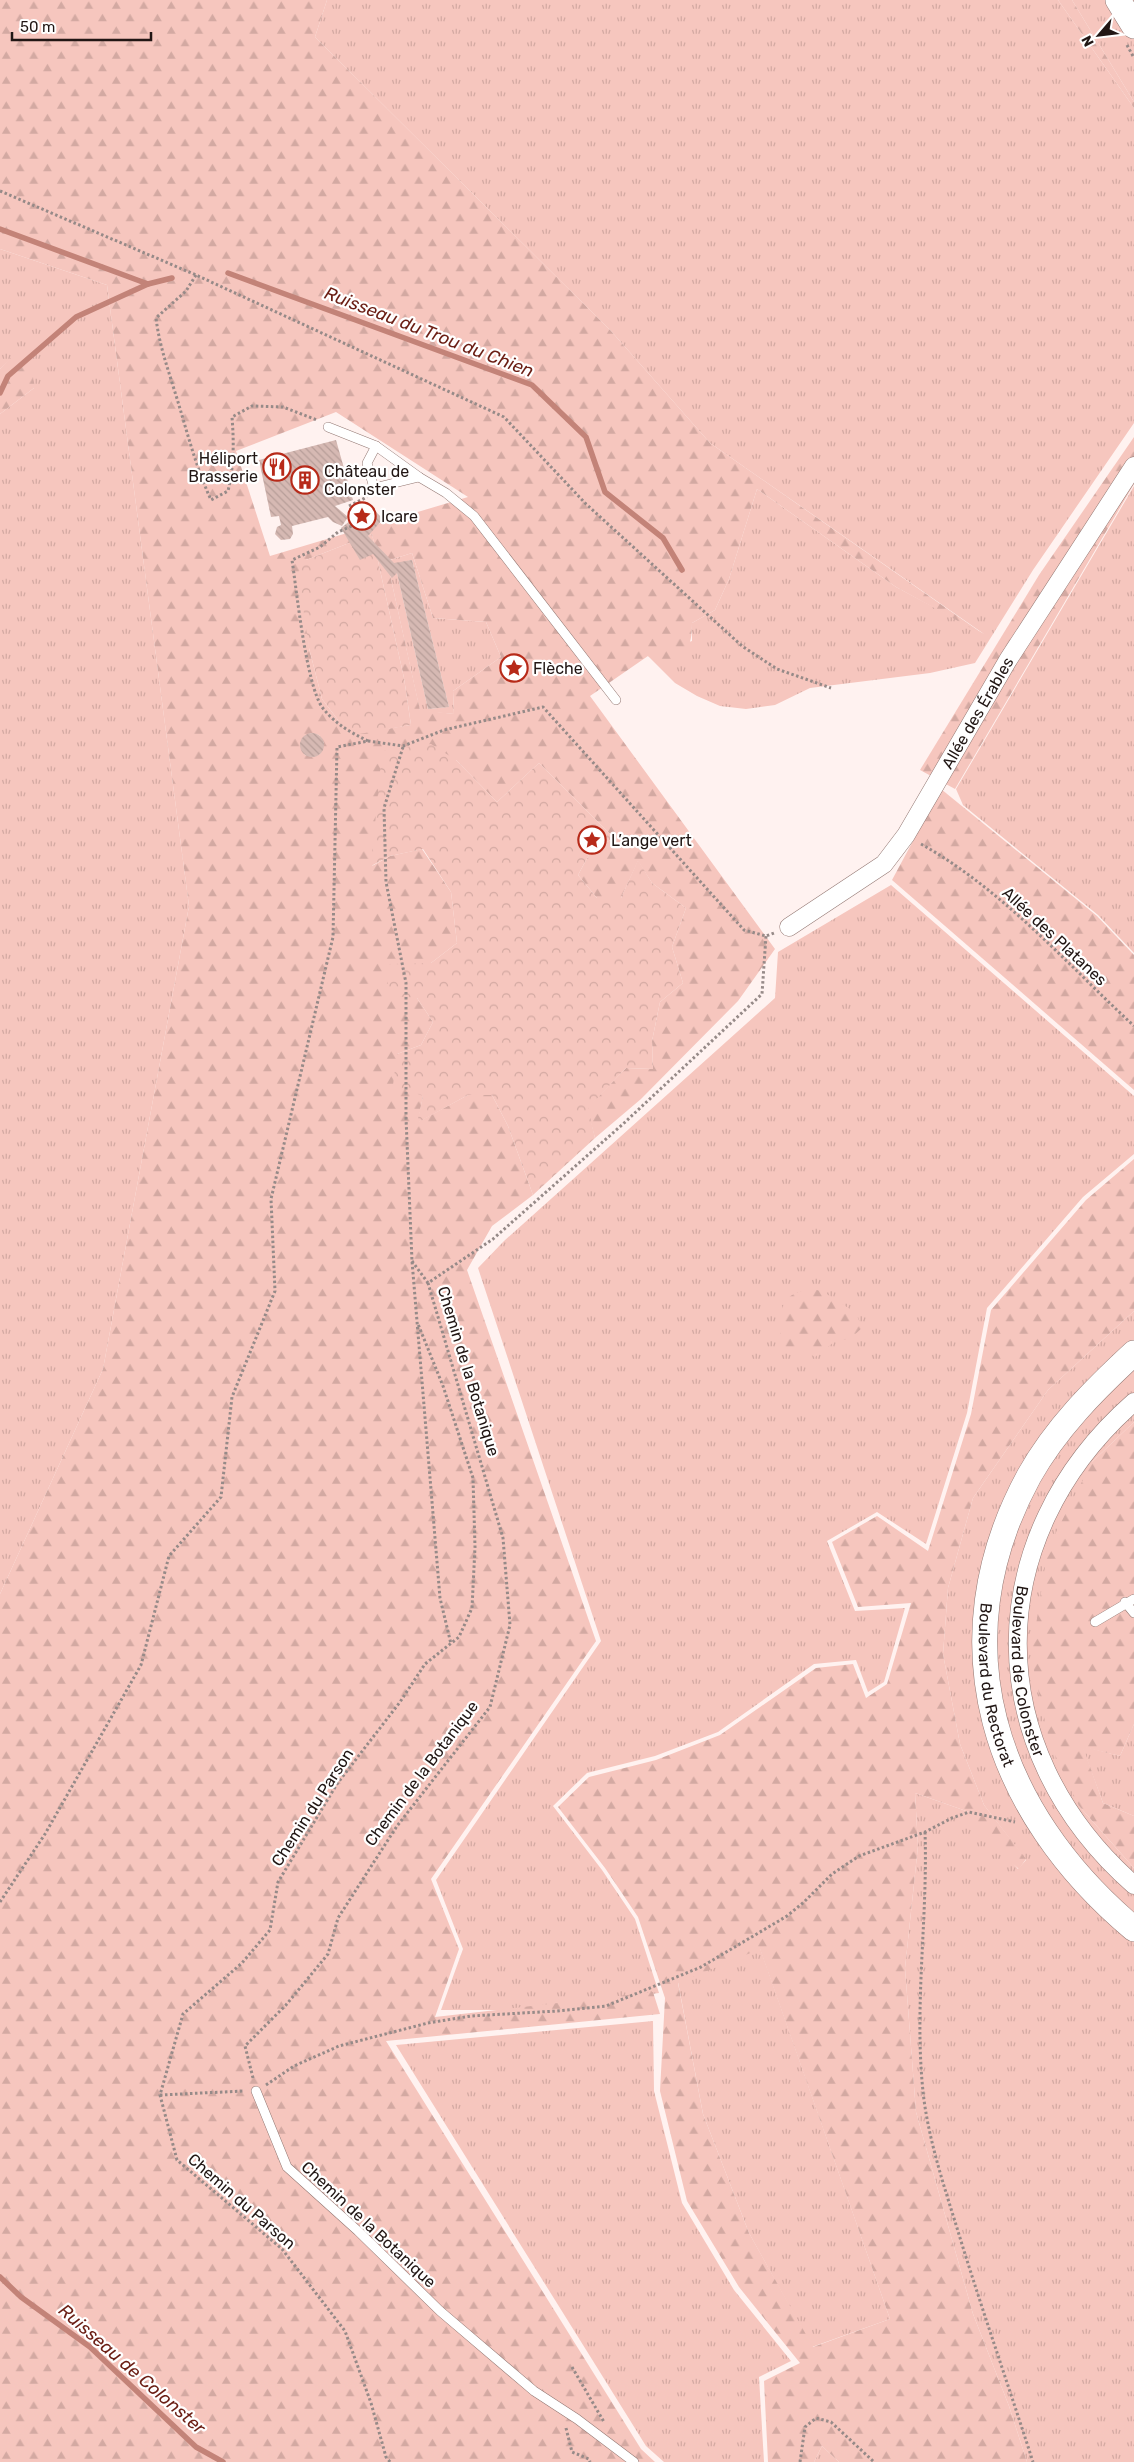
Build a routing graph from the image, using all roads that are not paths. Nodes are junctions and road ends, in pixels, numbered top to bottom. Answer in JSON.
{"nodes":[{"id":1,"x":1118,"y":0,"type":"edge"},
{"id":2,"x":1134,"y":26,"type":"edge"},
{"id":3,"x":328,"y":428,"type":"road end"},
{"id":4,"x":376,"y":446,"type":"junction"},
{"id":5,"x":1134,"y":466,"type":"edge"},
{"id":6,"x":419,"y":477,"type":"junction"},
{"id":7,"x":616,"y":700,"type":"dead end"},
{"id":8,"x":789,"y":927,"type":"road end"},
{"id":9,"x":1134,"y":1352,"type":"edge"},
{"id":10,"x":1134,"y":1402,"type":"edge"},
{"id":11,"x":1130,"y":1601,"type":"edge"},
{"id":12,"x":1134,"y":1613,"type":"edge"},
{"id":13,"x":1095,"y":1622,"type":"dead end"},
{"id":14,"x":1134,"y":1885,"type":"edge"},
{"id":15,"x":1134,"y":1929,"type":"edge"},
{"id":16,"x":256,"y":2091,"type":"road end"},
{"id":17,"x":634,"y":2462,"type":"edge"}],
"edges":[{"from":1,"to":2,"type":"main road"},
{"from":3,"to":4,"type":"lane"},
{"from":4,"to":6,"type":"lane"},
{"from":4,"to":6,"type":"lane"},
{"from":5,"to":8,"type":"street","name":"Allée des Érables"},
{"from":6,"to":7,"type":"lane"},
{"from":9,"to":15,"type":"main road","name":"Boulevard du Rectorat"},
{"from":10,"to":14,"type":"street","name":"Boulevard de Colonster"},
{"from":11,"to":12,"type":"lane"},
{"from":11,"to":13,"type":"lane"},
{"from":16,"to":17,"type":"lane","name":"Chemin de la Botanique"}]}
